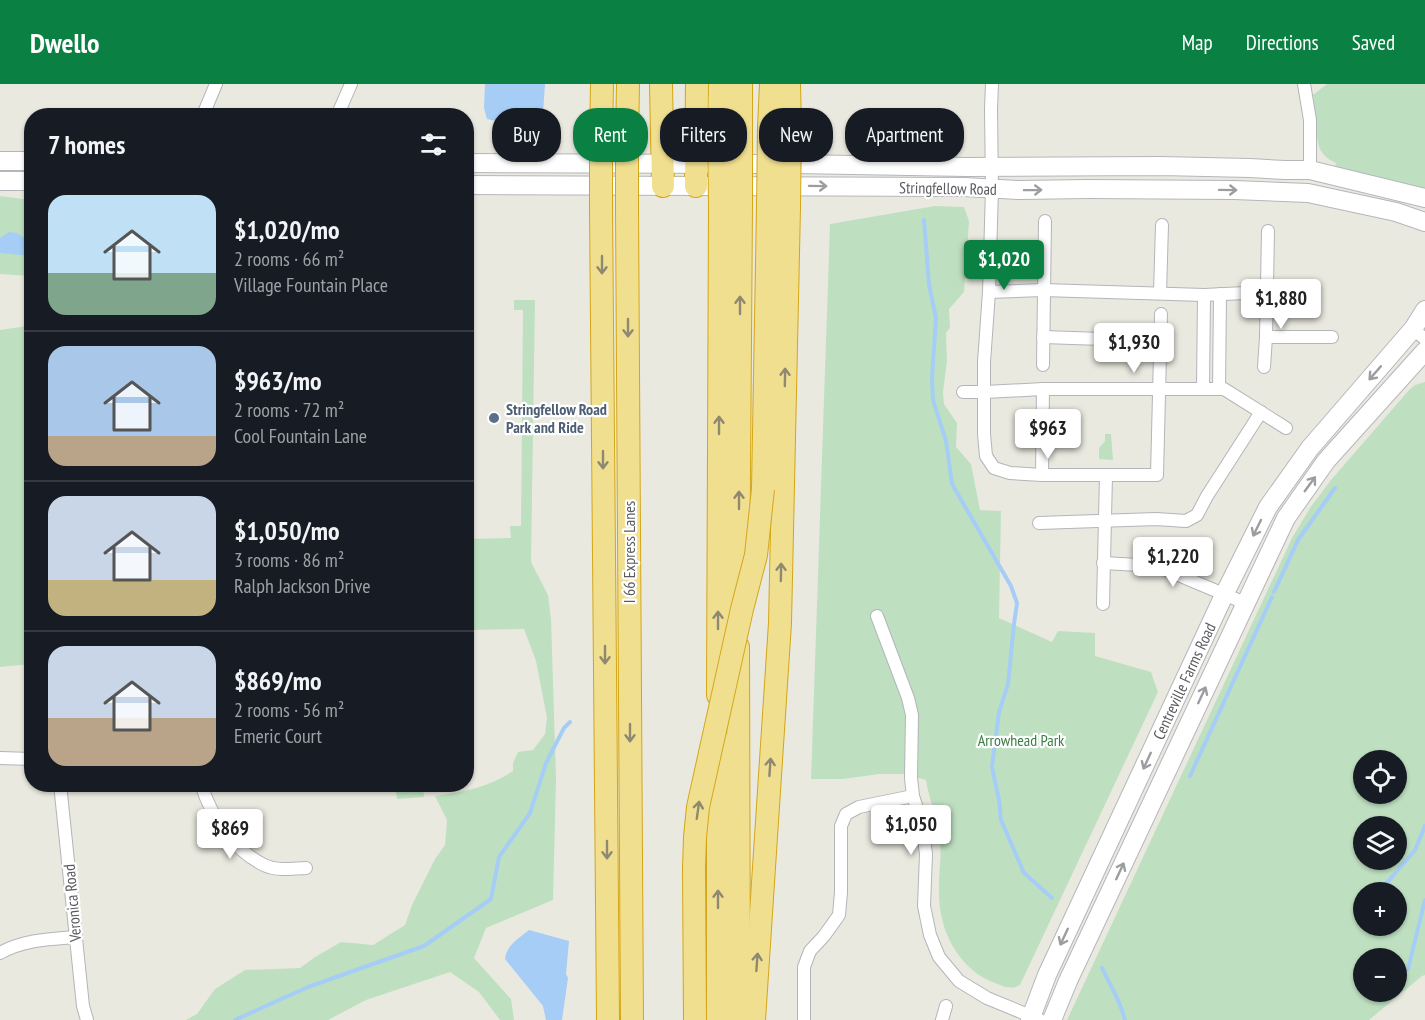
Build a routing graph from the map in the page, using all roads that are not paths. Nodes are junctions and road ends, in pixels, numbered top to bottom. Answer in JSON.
{"nodes":[{"id":1,"x":216,"y":84,"type":"edge"},
{"id":2,"x":351,"y":84,"type":"edge"},
{"id":3,"x":602,"y":84,"type":"edge"},
{"id":4,"x":628,"y":84,"type":"edge"},
{"id":5,"x":662,"y":84,"type":"edge"},
{"id":6,"x":697,"y":84,"type":"edge"},
{"id":7,"x":720,"y":84,"type":"edge"},
{"id":8,"x":741,"y":84,"type":"edge"},
{"id":9,"x":771,"y":84,"type":"edge"},
{"id":10,"x":789,"y":84,"type":"edge"},
{"id":11,"x":992,"y":84,"type":"edge"},
{"id":12,"x":1304,"y":84,"type":"edge"},
{"id":13,"x":206,"y":108,"type":"edge"},
{"id":14,"x":340,"y":108,"type":"edge"},
{"id":15,"x":725,"y":108,"type":"edge"},
{"id":16,"x":735,"y":108,"type":"edge"},
{"id":17,"x":776,"y":108,"type":"edge"},
{"id":18,"x":784,"y":108,"type":"edge"},
{"id":19,"x":0,"y":161,"type":"edge"},
{"id":20,"x":24,"y":161,"type":"edge"},
{"id":21,"x":730,"y":162,"type":"edge"},
{"id":22,"x":780,"y":162,"type":"edge"},
{"id":23,"x":474,"y":163,"type":"edge"},
{"id":24,"x":662,"y":163,"type":"junction"},
{"id":25,"x":696,"y":163,"type":"junction"},
{"id":26,"x":992,"y":166,"type":"junction"},
{"id":27,"x":1310,"y":170,"type":"junction"},
{"id":28,"x":0,"y":181,"type":"edge"},
{"id":29,"x":24,"y":181,"type":"edge"},
{"id":30,"x":474,"y":185,"type":"edge"},
{"id":31,"x":663,"y":186,"type":"junction"},
{"id":32,"x":696,"y":186,"type":"junction"},
{"id":33,"x":992,"y":189,"type":"junction"},
{"id":34,"x":1425,"y":198,"type":"edge"},
{"id":35,"x":730,"y":206,"type":"junction"},
{"id":36,"x":779,"y":207,"type":"junction"},
{"id":37,"x":1045,"y":221,"type":"dead end"},
{"id":38,"x":1425,"y":222,"type":"edge"},
{"id":39,"x":1162,"y":225,"type":"dead end"},
{"id":40,"x":1268,"y":231,"type":"dead end"},
{"id":41,"x":1043,"y":290,"type":"junction"},
{"id":42,"x":989,"y":292,"type":"junction"},
{"id":43,"x":1266,"y":292,"type":"junction"},
{"id":44,"x":1160,"y":293,"type":"junction"},
{"id":45,"x":1204,"y":294,"type":"junction"},
{"id":46,"x":1220,"y":294,"type":"junction"},
{"id":47,"x":1425,"y":310,"type":"edge"},
{"id":48,"x":1161,"y":314,"type":"dead end"},
{"id":49,"x":1419,"y":334,"type":"edge"},
{"id":50,"x":1043,"y":337,"type":"junction"},
{"id":51,"x":1266,"y":337,"type":"junction"},
{"id":52,"x":1332,"y":337,"type":"dead end"},
{"id":53,"x":1161,"y":341,"type":"junction"},
{"id":54,"x":1425,"y":351,"type":"edge"},
{"id":55,"x":1043,"y":365,"type":"dead end"},
{"id":56,"x":1264,"y":367,"type":"dead end"},
{"id":57,"x":1043,"y":389,"type":"junction"},
{"id":58,"x":1160,"y":389,"type":"junction"},
{"id":59,"x":1203,"y":389,"type":"junction"},
{"id":60,"x":1219,"y":389,"type":"junction"},
{"id":61,"x":963,"y":392,"type":"dead end"},
{"id":62,"x":985,"y":392,"type":"junction"},
{"id":63,"x":1261,"y":412,"type":"junction"},
{"id":64,"x":1286,"y":428,"type":"dead end"},
{"id":65,"x":1042,"y":475,"type":"junction"},
{"id":66,"x":1106,"y":475,"type":"junction"},
{"id":67,"x":1104,"y":521,"type":"junction"},
{"id":68,"x":1039,"y":523,"type":"dead end"},
{"id":69,"x":1103,"y":563,"type":"junction"},
{"id":70,"x":1225,"y":594,"type":"junction"},
{"id":71,"x":1245,"y":603,"type":"junction"},
{"id":72,"x":1103,"y":604,"type":"dead end"},
{"id":73,"x":877,"y":616,"type":"dead end"},
{"id":74,"x":0,"y":758,"type":"edge"},
{"id":75,"x":24,"y":759,"type":"edge"},
{"id":76,"x":61,"y":792,"type":"edge"},
{"id":77,"x":203,"y":792,"type":"edge"},
{"id":78,"x":913,"y":796,"type":"junction"},
{"id":79,"x":631,"y":844,"type":"junction"},
{"id":80,"x":306,"y":868,"type":"dead end"},
{"id":81,"x":75,"y":937,"type":"junction"},
{"id":82,"x":0,"y":953,"type":"edge"},
{"id":83,"x":946,"y":1006,"type":"dead end"},
{"id":84,"x":1034,"y":1019,"type":"edge"},
{"id":85,"x":87,"y":1020,"type":"edge"},
{"id":86,"x":608,"y":1020,"type":"edge"},
{"id":87,"x":632,"y":1020,"type":"edge"},
{"id":88,"x":642,"y":1020,"type":"edge"},
{"id":89,"x":695,"y":1020,"type":"edge"},
{"id":90,"x":718,"y":1020,"type":"edge"},
{"id":91,"x":739,"y":1020,"type":"edge"},
{"id":92,"x":754,"y":1020,"type":"edge"},
{"id":93,"x":804,"y":1020,"type":"edge"},
{"id":94,"x":942,"y":1020,"type":"edge"},
{"id":95,"x":1052,"y":1020,"type":"edge"}],
"edges":[{"from":1,"to":13,"type":"street"},
{"from":2,"to":14,"type":"street"},
{"from":3,"to":86,"type":"highway","one_way":true,"bridge":true},
{"from":4,"to":79,"type":"highway","name":"I 66 Express Lanes","one_way":true,"bridge":true},
{"from":5,"to":24,"type":"highway"},
{"from":6,"to":25,"type":"highway"},
{"from":7,"to":15,"type":"highway"},
{"from":8,"to":16,"type":"highway"},
{"from":9,"to":17,"type":"highway"},
{"from":10,"to":18,"type":"highway"},
{"from":11,"to":26,"type":"street"},
{"from":12,"to":27,"type":"street"},
{"from":19,"to":20,"type":"main road"},
{"from":21,"to":35,"type":"highway","bridge":true},
{"from":22,"to":36,"type":"highway","bridge":true},
{"from":23,"to":24,"type":"main road","name":"Stringfellow Road"},
{"from":24,"to":25,"type":"main road","name":"Stringfellow Road"},
{"from":24,"to":31,"type":"highway"},
{"from":25,"to":26,"type":"main road","name":"Stringfellow Road"},
{"from":25,"to":32,"type":"highway"},
{"from":26,"to":27,"type":"main road","name":"Stringfellow Road"},
{"from":26,"to":33,"type":"street"},
{"from":27,"to":34,"type":"main road","name":"Stringfellow Road"},
{"from":28,"to":29,"type":"main road"},
{"from":30,"to":31,"type":"main road","name":"Stringfellow Road"},
{"from":31,"to":32,"type":"main road","name":"Stringfellow Road"},
{"from":32,"to":33,"type":"main road","name":"Stringfellow Road","one_way":true},
{"from":33,"to":38,"type":"main road","name":"Stringfellow Road","one_way":true},
{"from":33,"to":42,"type":"street"},
{"from":90,"to":35,"type":"highway","one_way":true},
{"from":91,"to":35,"type":"highway","one_way":true},
{"from":89,"to":36,"type":"highway","one_way":true,"bridge":true},
{"from":92,"to":36,"type":"highway","one_way":true},
{"from":37,"to":41,"type":"street"},
{"from":39,"to":44,"type":"street"},
{"from":40,"to":43,"type":"street"},
{"from":41,"to":42,"type":"street"},
{"from":41,"to":44,"type":"street"},
{"from":41,"to":50,"type":"street"},
{"from":42,"to":62,"type":"street"},
{"from":43,"to":46,"type":"street"},
{"from":43,"to":51,"type":"street"},
{"from":44,"to":45,"type":"street"},
{"from":45,"to":46,"type":"street"},
{"from":45,"to":59,"type":"street"},
{"from":46,"to":60,"type":"street"},
{"from":47,"to":49,"type":"main road","name":"Centreville Farms Road"},
{"from":48,"to":53,"type":"street"},
{"from":49,"to":70,"type":"main road","name":"Centreville Farms Road","one_way":true},
{"from":50,"to":53,"type":"street"},
{"from":50,"to":55,"type":"street"},
{"from":51,"to":52,"type":"street"},
{"from":51,"to":56,"type":"street"},
{"from":53,"to":58,"type":"street"},
{"from":71,"to":54,"type":"main road","name":"Centreville Farms Road","one_way":true},
{"from":57,"to":58,"type":"street"},
{"from":57,"to":62,"type":"street"},
{"from":57,"to":65,"type":"street"},
{"from":58,"to":59,"type":"street"},
{"from":58,"to":66,"type":"street"},
{"from":59,"to":60,"type":"street"},
{"from":60,"to":63,"type":"street"},
{"from":61,"to":62,"type":"street"},
{"from":62,"to":65,"type":"street"},
{"from":63,"to":64,"type":"street"},
{"from":63,"to":67,"type":"street"},
{"from":65,"to":66,"type":"street"},
{"from":66,"to":67,"type":"street"},
{"from":67,"to":68,"type":"street"},
{"from":67,"to":69,"type":"street"},
{"from":69,"to":70,"type":"street"},
{"from":69,"to":72,"type":"street"},
{"from":70,"to":71,"type":"street"},
{"from":70,"to":84,"type":"main road","name":"Centreville Farms Road","one_way":true},
{"from":95,"to":71,"type":"main road","name":"Centreville Farms Road","one_way":true},
{"from":73,"to":78,"type":"street"},
{"from":74,"to":75,"type":"street"},
{"from":76,"to":81,"type":"street","name":"Veronica Road"},
{"from":77,"to":80,"type":"street"},
{"from":78,"to":84,"type":"street"},
{"from":78,"to":93,"type":"street"},
{"from":79,"to":87,"type":"highway","name":"I 66 Express Lanes"},
{"from":79,"to":88,"type":"highway"},
{"from":81,"to":82,"type":"street"},
{"from":81,"to":85,"type":"street","name":"Veronica Road"},
{"from":83,"to":94,"type":"street"}]}
